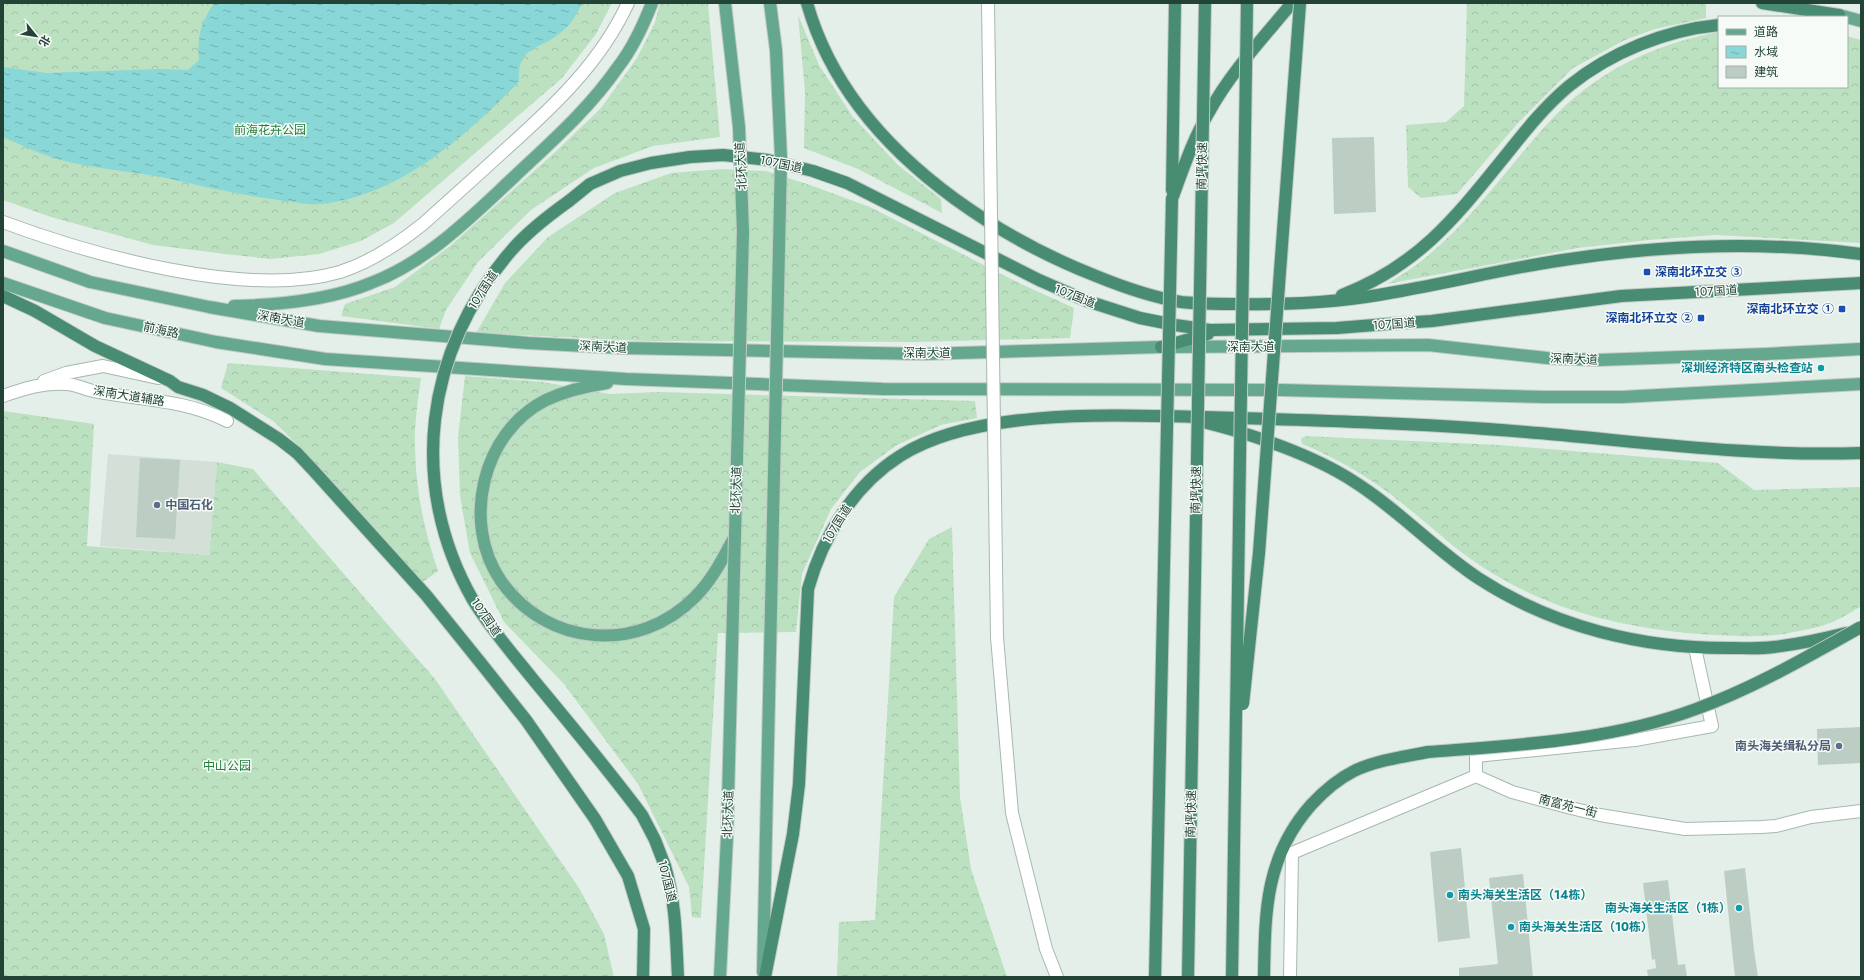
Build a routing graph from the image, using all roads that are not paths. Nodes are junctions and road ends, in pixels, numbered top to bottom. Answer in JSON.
{"nodes":[{"id":1,"x":628,"y":3,"type":"edge"},
{"id":2,"x":652,"y":3,"type":"edge"},
{"id":3,"x":725,"y":3,"type":"edge"},
{"id":4,"x":770,"y":3,"type":"edge"},
{"id":5,"x":808,"y":3,"type":"edge"},
{"id":6,"x":988,"y":3,"type":"edge"},
{"id":7,"x":1175,"y":3,"type":"edge"},
{"id":8,"x":1204,"y":3,"type":"edge"},
{"id":9,"x":1247,"y":3,"type":"edge"},
{"id":10,"x":1292,"y":3,"type":"edge"},
{"id":11,"x":1300,"y":3,"type":"edge"},
{"id":12,"x":1762,"y":3,"type":"edge"},
{"id":13,"x":1839,"y":15,"type":"junction"},
{"id":14,"x":1824,"y":16,"type":"edge"},
{"id":15,"x":1843,"y":16,"type":"edge"},
{"id":16,"x":1848,"y":17,"type":"edge"},
{"id":17,"x":1861,"y":21,"type":"edge"},
{"id":18,"x":1718,"y":25,"type":"edge"},
{"id":19,"x":1172,"y":199,"type":"junction"},
{"id":20,"x":3,"y":222,"type":"edge"},
{"id":21,"x":3,"y":251,"type":"edge"},
{"id":22,"x":1861,"y":254,"type":"edge"},
{"id":23,"x":3,"y":283,"type":"edge"},
{"id":24,"x":1861,"y":283,"type":"edge"},
{"id":25,"x":3,"y":296,"type":"edge"},
{"id":26,"x":1320,"y":301,"type":"junction"},
{"id":27,"x":209,"y":307,"type":"junction"},
{"id":28,"x":1225,"y":330,"type":"junction"},
{"id":29,"x":1160,"y":347,"type":"junction"},
{"id":30,"x":1861,"y":349,"type":"edge"},
{"id":31,"x":626,"y":379,"type":"junction"},
{"id":32,"x":170,"y":381,"type":"junction"},
{"id":33,"x":1861,"y":384,"type":"edge"},
{"id":34,"x":29,"y":386,"type":"junction"},
{"id":35,"x":3,"y":396,"type":"edge"},
{"id":36,"x":1184,"y":417,"type":"junction"},
{"id":37,"x":227,"y":421,"type":"dead end"},
{"id":38,"x":1861,"y":453,"type":"edge"},
{"id":39,"x":734,"y":536,"type":"junction"},
{"id":40,"x":1861,"y":628,"type":"edge"},
{"id":41,"x":1695,"y":648,"type":"junction"},
{"id":42,"x":1235,"y":760,"type":"junction"},
{"id":43,"x":1476,"y":776,"type":"junction"},
{"id":44,"x":1861,"y":811,"type":"edge"},
{"id":45,"x":643,"y":977,"type":"edge"},
{"id":46,"x":678,"y":977,"type":"edge"},
{"id":47,"x":720,"y":977,"type":"edge"},
{"id":48,"x":764,"y":977,"type":"edge"},
{"id":49,"x":1057,"y":977,"type":"edge"},
{"id":50,"x":1155,"y":977,"type":"edge"},
{"id":51,"x":1188,"y":977,"type":"edge"},
{"id":52,"x":1232,"y":977,"type":"edge"},
{"id":53,"x":1264,"y":977,"type":"edge"},
{"id":54,"x":1290,"y":977,"type":"edge"}],
"edges":[{"from":1,"to":20,"type":"street"},
{"from":2,"to":27,"type":"main road"},
{"from":3,"to":39,"type":"main road","name":"北环大道","bridge":true},
{"from":4,"to":48,"type":"main road","bridge":true},
{"from":5,"to":26,"type":"highway"},
{"from":6,"to":49,"type":"street","bridge":true},
{"from":7,"to":19,"type":"highway"},
{"from":8,"to":51,"type":"highway","name":"南坪快速","bridge":true},
{"from":9,"to":42,"type":"highway","bridge":true},
{"from":10,"to":19,"type":"highway","bridge":true},
{"from":11,"to":42,"type":"highway","bridge":true},
{"from":12,"to":13,"type":"highway"},
{"from":13,"to":14,"type":"highway"},
{"from":13,"to":15,"type":"main road"},
{"from":16,"to":17,"type":"main road"},
{"from":18,"to":26,"type":"highway"},
{"from":19,"to":50,"type":"highway","bridge":true},
{"from":21,"to":27,"type":"main road","name":"深南大道"},
{"from":22,"to":26,"type":"highway"},
{"from":23,"to":31,"type":"main road","name":"前海路"},
{"from":24,"to":28,"type":"highway","name":"107国道"},
{"from":25,"to":32,"type":"highway"},
{"from":27,"to":29,"type":"main road","name":"深南大道"},
{"from":28,"to":29,"type":"highway"},
{"from":28,"to":46,"type":"highway","name":"107国道","bridge":true},
{"from":29,"to":30,"type":"main road","name":"深南大道"},
{"from":31,"to":33,"type":"main road"},
{"from":31,"to":39,"type":"main road"},
{"from":32,"to":34,"type":"street","name":"深南大道辅路"},
{"from":32,"to":45,"type":"highway"},
{"from":34,"to":35,"type":"street","name":"深南大道辅路"},
{"from":34,"to":37,"type":"street","name":"深南大道辅路"},
{"from":36,"to":38,"type":"highway","name":"107国道"},
{"from":36,"to":41,"type":"highway"},
{"from":36,"to":48,"type":"highway","name":"107国道"},
{"from":39,"to":47,"type":"main road","name":"北环大道","bridge":true},
{"from":40,"to":41,"type":"highway"},
{"from":40,"to":53,"type":"highway","bridge":true},
{"from":41,"to":43,"type":"street"},
{"from":42,"to":52,"type":"highway","bridge":true},
{"from":43,"to":44,"type":"street","name":"南富苑一街"},
{"from":43,"to":54,"type":"street"}]}
